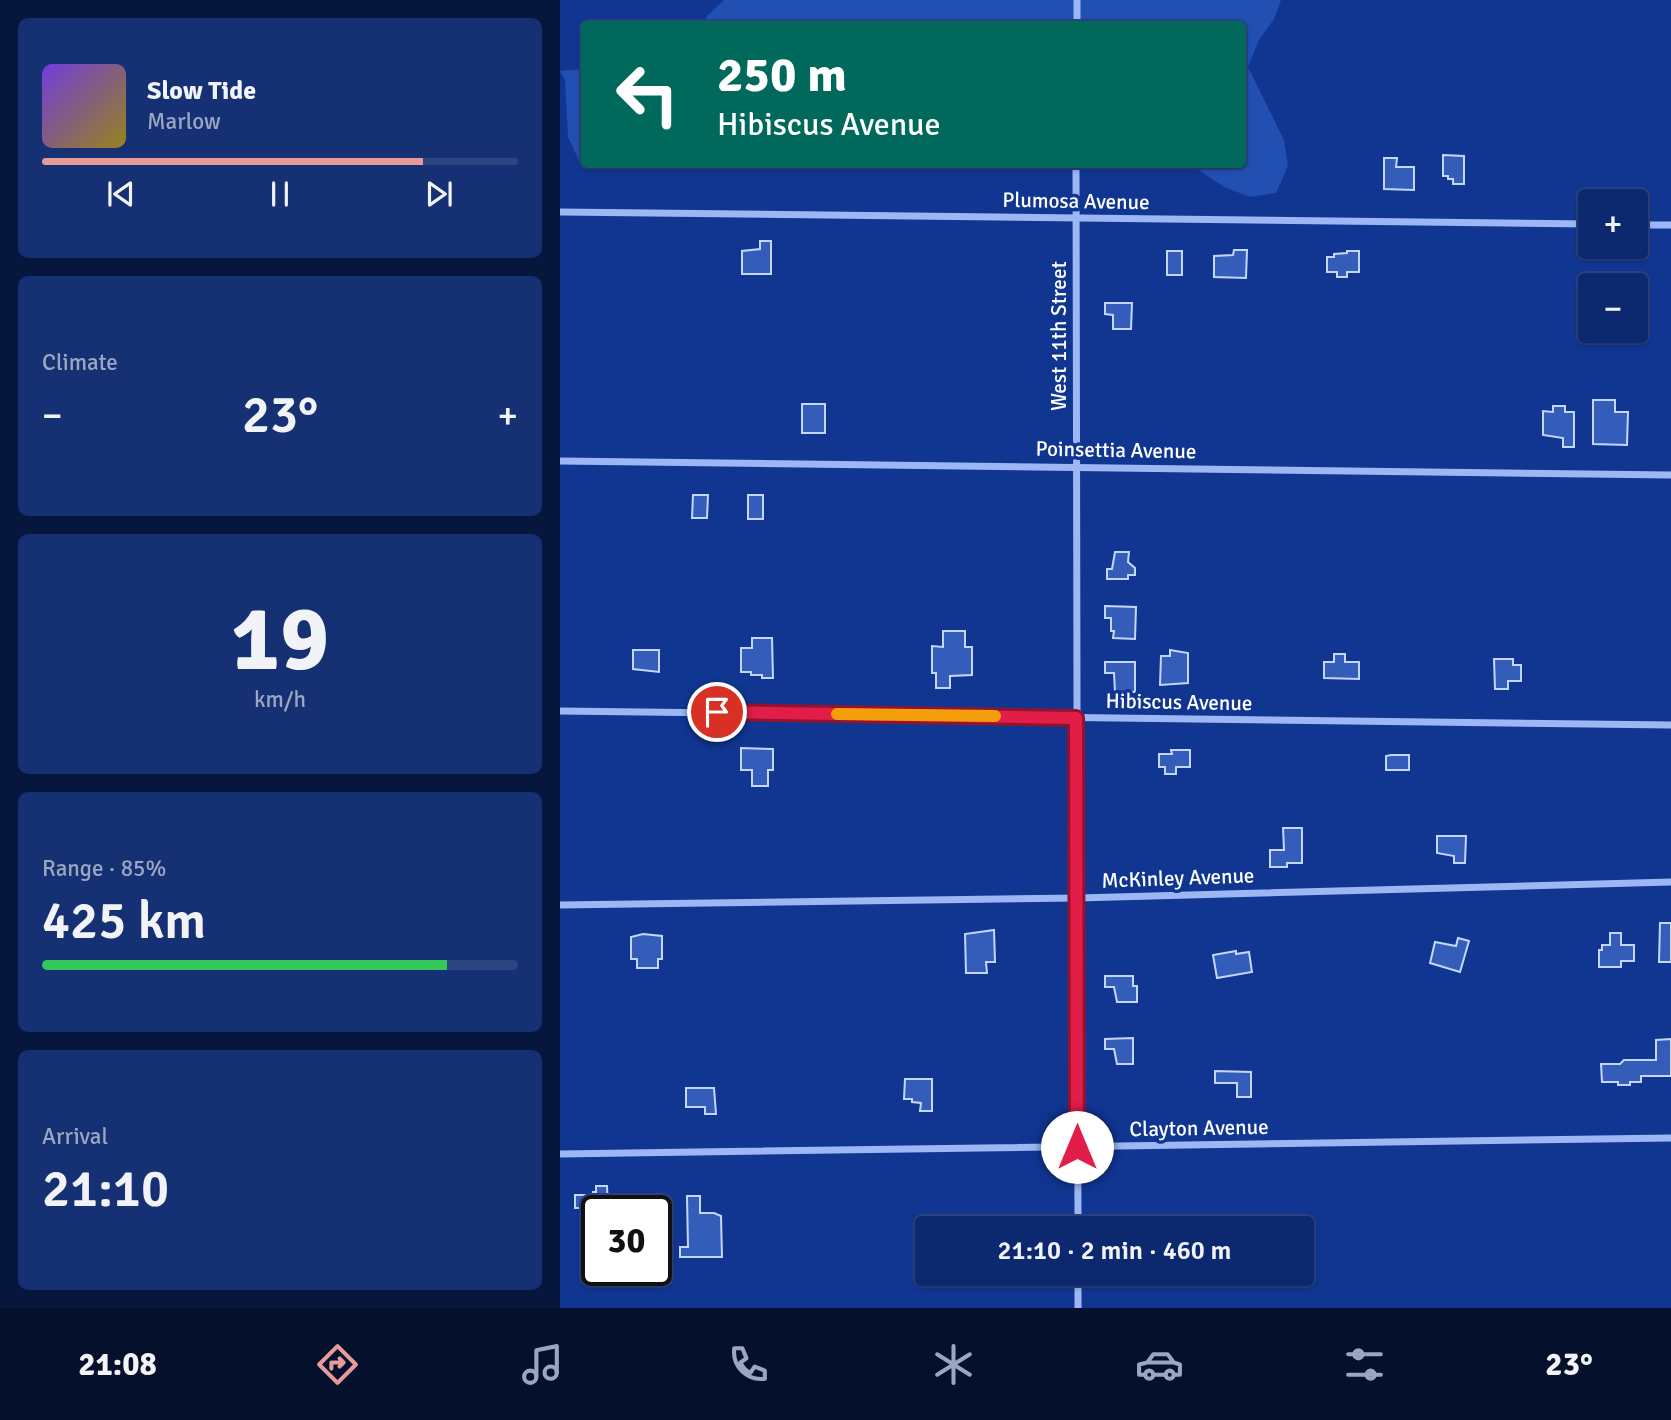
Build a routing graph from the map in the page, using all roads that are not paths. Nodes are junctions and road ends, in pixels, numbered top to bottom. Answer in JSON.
{"nodes":[{"id":1,"x":1077,"y":0,"type":"edge"},
{"id":2,"x":1077,"y":21,"type":"edge"},
{"id":3,"x":1076,"y":168,"type":"edge"},
{"id":4,"x":560,"y":212,"type":"edge"},
{"id":5,"x":1076,"y":219,"type":"junction"},
{"id":6,"x":1578,"y":224,"type":"edge"},
{"id":7,"x":1648,"y":225,"type":"edge"},
{"id":8,"x":1671,"y":225,"type":"edge"},
{"id":9,"x":560,"y":461,"type":"edge"},
{"id":10,"x":1076,"y":467,"type":"junction"},
{"id":11,"x":1671,"y":475,"type":"edge"},
{"id":12,"x":560,"y":711,"type":"edge"},
{"id":13,"x":1076,"y":718,"type":"junction"},
{"id":14,"x":1671,"y":725,"type":"edge"},
{"id":15,"x":1671,"y":882,"type":"edge"},
{"id":16,"x":1077,"y":898,"type":"junction"},
{"id":17,"x":560,"y":905,"type":"edge"},
{"id":18,"x":1671,"y":1138,"type":"edge"},
{"id":19,"x":1077,"y":1147,"type":"junction"},
{"id":20,"x":560,"y":1154,"type":"edge"},
{"id":21,"x":1078,"y":1216,"type":"edge"},
{"id":22,"x":1078,"y":1286,"type":"edge"},
{"id":23,"x":1078,"y":1308,"type":"edge"}],
"edges":[{"from":1,"to":2,"type":"street"},
{"from":3,"to":5,"type":"street","name":"West 11th Street"},
{"from":4,"to":5,"type":"street","name":"Plumosa Avenue"},
{"from":5,"to":6,"type":"street","name":"Plumosa Avenue"},
{"from":5,"to":10,"type":"street","name":"West 11th Street"},
{"from":7,"to":8,"type":"street"},
{"from":9,"to":10,"type":"street","name":"Poinsettia Avenue"},
{"from":10,"to":11,"type":"street","name":"Poinsettia Avenue"},
{"from":10,"to":13,"type":"street","name":"West 11th Street"},
{"from":12,"to":13,"type":"street","name":"Hibiscus Avenue"},
{"from":13,"to":14,"type":"street","name":"Hibiscus Avenue"},
{"from":13,"to":16,"type":"street","name":"West 11th Street"},
{"from":15,"to":16,"type":"street","name":"McKinley Avenue"},
{"from":16,"to":17,"type":"street","name":"McKinley Avenue"},
{"from":16,"to":19,"type":"street","name":"West 11th Street"},
{"from":18,"to":19,"type":"street","name":"Clayton Avenue"},
{"from":19,"to":20,"type":"street","name":"Clayton Avenue"},
{"from":19,"to":21,"type":"street","name":"West 11th Street"},
{"from":22,"to":23,"type":"street"}]}
